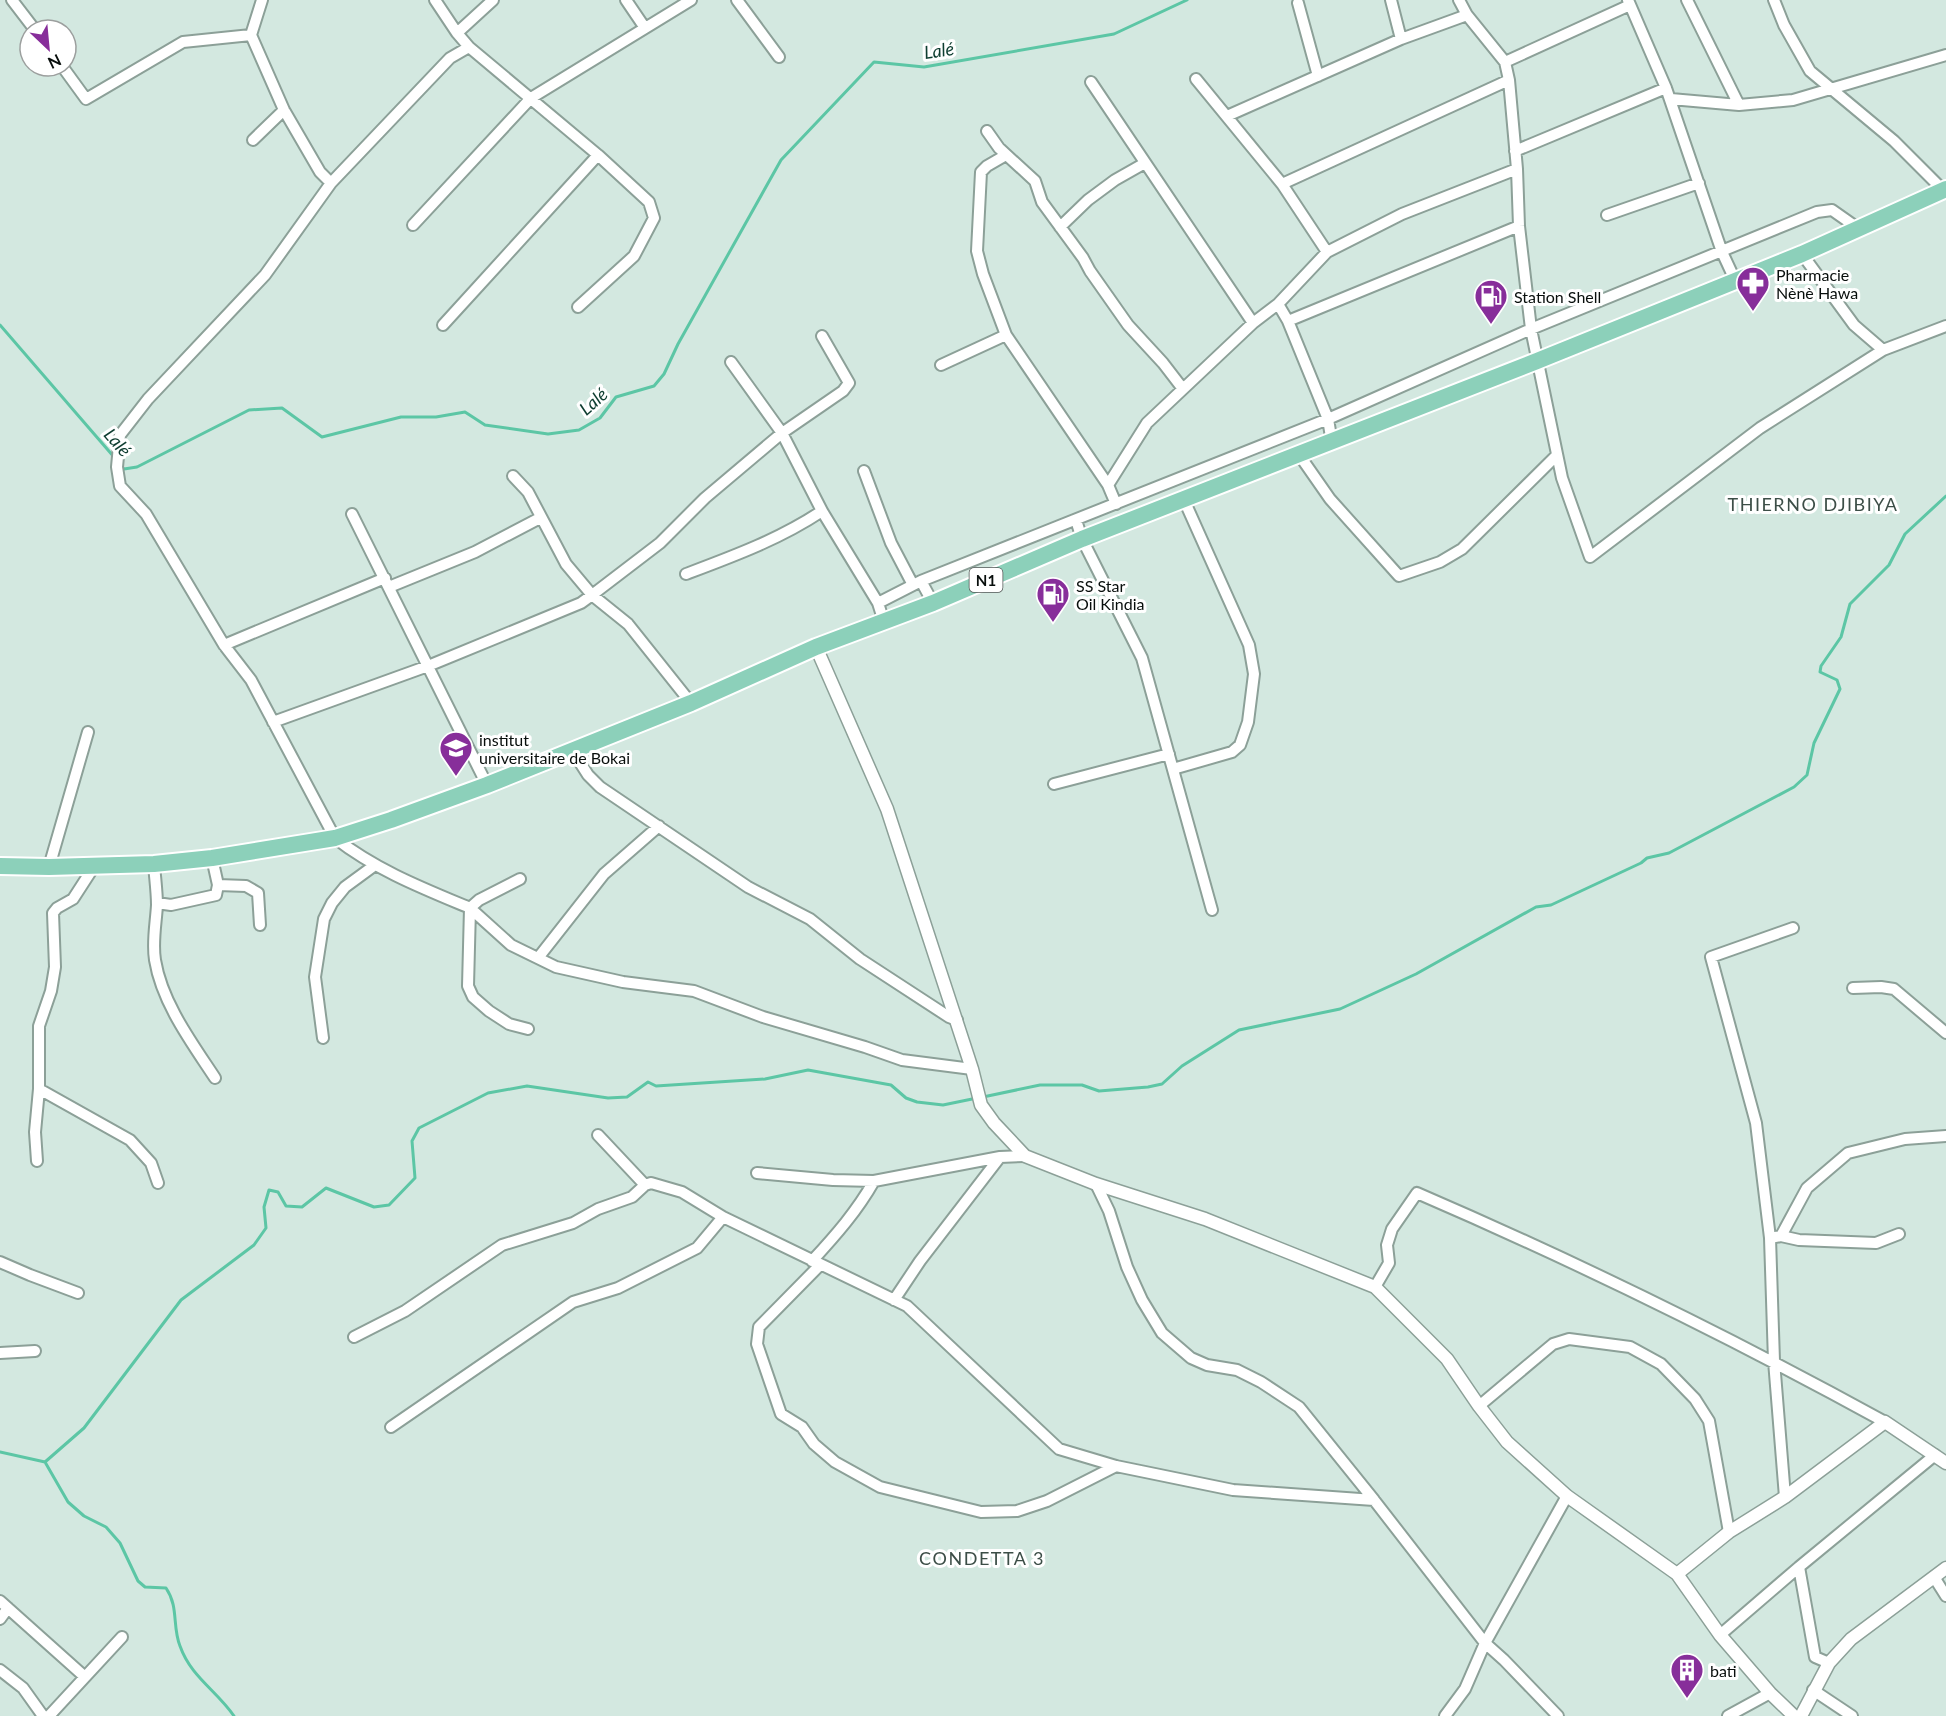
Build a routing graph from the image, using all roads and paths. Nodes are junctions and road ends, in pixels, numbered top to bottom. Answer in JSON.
{"nodes":[{"id":1,"x":12,"y":0,"type":"edge"},
{"id":2,"x":262,"y":0,"type":"edge"},
{"id":3,"x":435,"y":0,"type":"edge"},
{"id":4,"x":494,"y":0,"type":"edge"},
{"id":5,"x":626,"y":0,"type":"edge"},
{"id":6,"x":691,"y":0,"type":"edge"},
{"id":7,"x":736,"y":0,"type":"edge"},
{"id":8,"x":1391,"y":0,"type":"edge"},
{"id":9,"x":1459,"y":0,"type":"edge"},
{"id":10,"x":1687,"y":0,"type":"edge"},
{"id":11,"x":1774,"y":0,"type":"edge"},
{"id":12,"x":1629,"y":2,"type":"edge"},
{"id":13,"x":1298,"y":3,"type":"dead end"},
{"id":14,"x":1467,"y":15,"type":"junction"},
{"id":15,"x":26,"y":18,"type":"edge"},
{"id":16,"x":645,"y":28,"type":"junction"},
{"id":17,"x":457,"y":33,"type":"junction"},
{"id":18,"x":251,"y":35,"type":"junction"},
{"id":19,"x":1401,"y":39,"type":"junction"},
{"id":20,"x":469,"y":47,"type":"junction"},
{"id":21,"x":1946,"y":55,"type":"edge"},
{"id":22,"x":779,"y":57,"type":"dead end"},
{"id":23,"x":1505,"y":62,"type":"junction"},
{"id":24,"x":1318,"y":76,"type":"junction"},
{"id":25,"x":71,"y":78,"type":"edge"},
{"id":26,"x":1197,"y":79,"type":"dead end"},
{"id":27,"x":1509,"y":80,"type":"junction"},
{"id":28,"x":1091,"y":82,"type":"dead end"},
{"id":29,"x":1666,"y":88,"type":"junction"},
{"id":30,"x":1833,"y":89,"type":"junction"},
{"id":31,"x":531,"y":98,"type":"junction"},
{"id":32,"x":1671,"y":99,"type":"junction"},
{"id":33,"x":1739,"y":105,"type":"junction"},
{"id":34,"x":284,"y":110,"type":"junction"},
{"id":35,"x":1227,"y":116,"type":"junction"},
{"id":36,"x":987,"y":131,"type":"dead end"},
{"id":37,"x":253,"y":140,"type":"dead end"},
{"id":38,"x":1515,"y":151,"type":"junction"},
{"id":39,"x":598,"y":155,"type":"junction"},
{"id":40,"x":1006,"y":155,"type":"junction"},
{"id":41,"x":1145,"y":163,"type":"junction"},
{"id":42,"x":1517,"y":169,"type":"junction"},
{"id":43,"x":331,"y":183,"type":"junction"},
{"id":44,"x":1699,"y":183,"type":"junction"},
{"id":45,"x":1282,"y":184,"type":"junction"},
{"id":46,"x":1944,"y":190,"type":"edge"},
{"id":47,"x":1606,"y":214,"type":"dead end"},
{"id":48,"x":413,"y":225,"type":"dead end"},
{"id":49,"x":1519,"y":226,"type":"junction"},
{"id":50,"x":1060,"y":227,"type":"junction"},
{"id":51,"x":1859,"y":229,"type":"junction"},
{"id":52,"x":1327,"y":252,"type":"junction"},
{"id":53,"x":1722,"y":252,"type":"junction"},
{"id":54,"x":1802,"y":254,"type":"junction"},
{"id":55,"x":1735,"y":280,"type":"junction"},
{"id":56,"x":1278,"y":304,"type":"junction"},
{"id":57,"x":578,"y":307,"type":"dead end"},
{"id":58,"x":1288,"y":321,"type":"junction"},
{"id":59,"x":1253,"y":323,"type":"junction"},
{"id":60,"x":444,"y":325,"type":"dead end"},
{"id":61,"x":1946,"y":326,"type":"edge"},
{"id":62,"x":1531,"y":329,"type":"junction"},
{"id":63,"x":1006,"y":335,"type":"junction"},
{"id":64,"x":822,"y":336,"type":"dead end"},
{"id":65,"x":1883,"y":350,"type":"junction"},
{"id":66,"x":730,"y":362,"type":"dead end"},
{"id":67,"x":1537,"y":362,"type":"junction"},
{"id":68,"x":941,"y":365,"type":"dead end"},
{"id":69,"x":1183,"y":389,"type":"junction"},
{"id":70,"x":1328,"y":419,"type":"junction"},
{"id":71,"x":782,"y":433,"type":"junction"},
{"id":72,"x":1332,"y":443,"type":"junction"},
{"id":73,"x":1300,"y":456,"type":"junction"},
{"id":74,"x":1556,"y":456,"type":"junction"},
{"id":75,"x":864,"y":471,"type":"dead end"},
{"id":76,"x":513,"y":476,"type":"dead end"},
{"id":77,"x":1107,"y":485,"type":"junction"},
{"id":78,"x":1184,"y":500,"type":"junction"},
{"id":79,"x":1116,"y":504,"type":"junction"},
{"id":80,"x":822,"y":511,"type":"junction"},
{"id":81,"x":352,"y":514,"type":"dead end"},
{"id":82,"x":540,"y":518,"type":"junction"},
{"id":83,"x":1076,"y":520,"type":"junction"},
{"id":84,"x":1082,"y":539,"type":"junction"},
{"id":85,"x":686,"y":574,"type":"dead end"},
{"id":86,"x":387,"y":583,"type":"junction"},
{"id":87,"x":917,"y":583,"type":"junction"},
{"id":88,"x":592,"y":595,"type":"junction"},
{"id":89,"x":878,"y":603,"type":"junction"},
{"id":90,"x":933,"y":603,"type":"junction"},
{"id":91,"x":884,"y":622,"type":"junction"},
{"id":92,"x":224,"y":645,"type":"junction"},
{"id":93,"x":816,"y":646,"type":"junction"},
{"id":94,"x":428,"y":666,"type":"junction"},
{"id":95,"x":691,"y":703,"type":"junction"},
{"id":96,"x":273,"y":722,"type":"junction"},
{"id":97,"x":88,"y":732,"type":"dead end"},
{"id":98,"x":572,"y":750,"type":"junction"},
{"id":99,"x":1169,"y":754,"type":"junction"},
{"id":100,"x":1173,"y":769,"type":"junction"},
{"id":101,"x":1054,"y":784,"type":"dead end"},
{"id":102,"x":487,"y":785,"type":"junction"},
{"id":103,"x":658,"y":826,"type":"junction"},
{"id":104,"x":335,"y":838,"type":"junction"},
{"id":105,"x":212,"y":858,"type":"junction"},
{"id":106,"x":154,"y":864,"type":"junction"},
{"id":107,"x":95,"y":865,"type":"junction"},
{"id":108,"x":0,"y":866,"type":"edge"},
{"id":109,"x":375,"y":866,"type":"junction"},
{"id":110,"x":49,"y":867,"type":"junction"},
{"id":111,"x":520,"y":879,"type":"dead end"},
{"id":112,"x":218,"y":885,"type":"junction"},
{"id":113,"x":157,"y":903,"type":"junction"},
{"id":114,"x":470,"y":908,"type":"junction"},
{"id":115,"x":1212,"y":910,"type":"dead end"},
{"id":116,"x":260,"y":925,"type":"dead end"},
{"id":117,"x":1793,"y":928,"type":"dead end"},
{"id":118,"x":537,"y":958,"type":"junction"},
{"id":119,"x":1853,"y":988,"type":"dead end"},
{"id":120,"x":957,"y":1020,"type":"junction"},
{"id":121,"x":528,"y":1029,"type":"dead end"},
{"id":122,"x":1946,"y":1033,"type":"edge"},
{"id":123,"x":323,"y":1038,"type":"dead end"},
{"id":124,"x":972,"y":1069,"type":"junction"},
{"id":125,"x":215,"y":1078,"type":"dead end"},
{"id":126,"x":39,"y":1089,"type":"junction"},
{"id":127,"x":598,"y":1135,"type":"dead end"},
{"id":128,"x":1946,"y":1136,"type":"edge"},
{"id":129,"x":1025,"y":1156,"type":"junction"},
{"id":130,"x":1000,"y":1157,"type":"junction"},
{"id":131,"x":38,"y":1161,"type":"dead end"},
{"id":132,"x":757,"y":1173,"type":"dead end"},
{"id":133,"x":874,"y":1181,"type":"junction"},
{"id":134,"x":158,"y":1183,"type":"dead end"},
{"id":135,"x":1096,"y":1184,"type":"junction"},
{"id":136,"x":645,"y":1185,"type":"junction"},
{"id":137,"x":723,"y":1217,"type":"junction"},
{"id":138,"x":1899,"y":1234,"type":"dead end"},
{"id":139,"x":1775,"y":1237,"type":"junction"},
{"id":140,"x":0,"y":1262,"type":"edge"},
{"id":141,"x":816,"y":1263,"type":"junction"},
{"id":142,"x":1375,"y":1287,"type":"junction"},
{"id":143,"x":78,"y":1293,"type":"dead end"},
{"id":144,"x":894,"y":1300,"type":"junction"},
{"id":145,"x":354,"y":1337,"type":"dead end"},
{"id":146,"x":36,"y":1352,"type":"dead end"},
{"id":147,"x":0,"y":1353,"type":"edge"},
{"id":148,"x":1774,"y":1361,"type":"junction"},
{"id":149,"x":1479,"y":1406,"type":"junction"},
{"id":150,"x":1885,"y":1422,"type":"junction"},
{"id":151,"x":391,"y":1427,"type":"dead end"},
{"id":152,"x":1935,"y":1455,"type":"junction"},
{"id":153,"x":1946,"y":1463,"type":"edge"},
{"id":154,"x":1116,"y":1466,"type":"junction"},
{"id":155,"x":1567,"y":1496,"type":"junction"},
{"id":156,"x":1785,"y":1497,"type":"junction"},
{"id":157,"x":1374,"y":1500,"type":"junction"},
{"id":158,"x":1729,"y":1532,"type":"junction"},
{"id":159,"x":1799,"y":1567,"type":"junction"},
{"id":160,"x":1946,"y":1568,"type":"edge"},
{"id":161,"x":1677,"y":1574,"type":"junction"},
{"id":162,"x":1934,"y":1577,"type":"junction"},
{"id":163,"x":1946,"y":1596,"type":"edge"},
{"id":164,"x":4,"y":1605,"type":"edge"},
{"id":165,"x":0,"y":1618,"type":"edge"},
{"id":166,"x":1720,"y":1635,"type":"junction"},
{"id":167,"x":122,"y":1637,"type":"dead end"},
{"id":168,"x":1485,"y":1643,"type":"junction"},
{"id":169,"x":1829,"y":1663,"type":"junction"},
{"id":170,"x":0,"y":1670,"type":"edge"},
{"id":171,"x":85,"y":1677,"type":"junction"},
{"id":172,"x":1814,"y":1690,"type":"junction"},
{"id":173,"x":1770,"y":1694,"type":"junction"},
{"id":174,"x":43,"y":1716,"type":"edge"},
{"id":175,"x":49,"y":1716,"type":"edge"},
{"id":176,"x":1445,"y":1716,"type":"edge"},
{"id":177,"x":1558,"y":1716,"type":"edge"},
{"id":178,"x":1728,"y":1716,"type":"edge"},
{"id":179,"x":1794,"y":1716,"type":"edge"},
{"id":180,"x":1801,"y":1716,"type":"edge"},
{"id":181,"x":1852,"y":1716,"type":"edge"}],
"edges":[{"from":1,"to":15,"type":"street"},
{"from":2,"to":18,"type":"street"},
{"from":3,"to":17,"type":"street"},
{"from":4,"to":17,"type":"street"},
{"from":5,"to":16,"type":"street"},
{"from":6,"to":16,"type":"street"},
{"from":7,"to":22,"type":"street"},
{"from":8,"to":19,"type":"street"},
{"from":9,"to":14,"type":"street"},
{"from":10,"to":33,"type":"street"},
{"from":11,"to":30,"type":"street"},
{"from":12,"to":23,"type":"street"},
{"from":12,"to":29,"type":"street"},
{"from":13,"to":24,"type":"street"},
{"from":14,"to":19,"type":"street"},
{"from":14,"to":23,"type":"street"},
{"from":16,"to":31,"type":"street"},
{"from":17,"to":20,"type":"street"},
{"from":18,"to":25,"type":"street"},
{"from":18,"to":34,"type":"street"},
{"from":19,"to":24,"type":"street"},
{"from":20,"to":31,"type":"street"},
{"from":20,"to":43,"type":"street"},
{"from":21,"to":30,"type":"street"},
{"from":23,"to":27,"type":"street"},
{"from":24,"to":35,"type":"street"},
{"from":26,"to":35,"type":"street"},
{"from":27,"to":38,"type":"street"},
{"from":27,"to":45,"type":"street"},
{"from":28,"to":41,"type":"street"},
{"from":29,"to":32,"type":"street"},
{"from":29,"to":38,"type":"street"},
{"from":30,"to":33,"type":"street"},
{"from":30,"to":46,"type":"street"},
{"from":31,"to":39,"type":"street"},
{"from":31,"to":48,"type":"street"},
{"from":32,"to":33,"type":"street"},
{"from":32,"to":44,"type":"street"},
{"from":34,"to":37,"type":"street"},
{"from":34,"to":43,"type":"street"},
{"from":35,"to":45,"type":"street"},
{"from":36,"to":40,"type":"street"},
{"from":38,"to":42,"type":"street"},
{"from":39,"to":57,"type":"street"},
{"from":39,"to":60,"type":"street"},
{"from":40,"to":50,"type":"street"},
{"from":40,"to":63,"type":"street"},
{"from":41,"to":50,"type":"street"},
{"from":41,"to":59,"type":"street"},
{"from":42,"to":49,"type":"street"},
{"from":42,"to":52,"type":"street"},
{"from":43,"to":92,"type":"street"},
{"from":44,"to":47,"type":"street"},
{"from":44,"to":53,"type":"street"},
{"from":45,"to":52,"type":"street"},
{"from":46,"to":51,"type":"highway","number":"N1"},
{"from":49,"to":58,"type":"street"},
{"from":49,"to":62,"type":"street"},
{"from":50,"to":69,"type":"street"},
{"from":51,"to":53,"type":"street"},
{"from":51,"to":54,"type":"highway","number":"N1"},
{"from":52,"to":56,"type":"street"},
{"from":53,"to":55,"type":"street"},
{"from":53,"to":62,"type":"street"},
{"from":54,"to":55,"type":"highway","number":"N1"},
{"from":54,"to":65,"type":"street"},
{"from":55,"to":67,"type":"highway","number":"N1"},
{"from":56,"to":58,"type":"street"},
{"from":56,"to":59,"type":"street"},
{"from":58,"to":70,"type":"street"},
{"from":59,"to":69,"type":"street"},
{"from":61,"to":65,"type":"street"},
{"from":62,"to":67,"type":"street"},
{"from":62,"to":70,"type":"street"},
{"from":63,"to":68,"type":"street"},
{"from":63,"to":77,"type":"street"},
{"from":64,"to":71,"type":"street"},
{"from":65,"to":74,"type":"street"},
{"from":66,"to":71,"type":"street"},
{"from":67,"to":72,"type":"highway","number":"N1"},
{"from":67,"to":74,"type":"street"},
{"from":69,"to":77,"type":"street"},
{"from":70,"to":72,"type":"street"},
{"from":70,"to":79,"type":"street"},
{"from":71,"to":80,"type":"street"},
{"from":71,"to":88,"type":"street"},
{"from":72,"to":73,"type":"highway","number":"N1"},
{"from":73,"to":74,"type":"street"},
{"from":73,"to":78,"type":"highway","number":"N1"},
{"from":75,"to":87,"type":"street"},
{"from":76,"to":82,"type":"street"},
{"from":77,"to":79,"type":"street"},
{"from":78,"to":84,"type":"highway","number":"N1"},
{"from":78,"to":100,"type":"street"},
{"from":79,"to":83,"type":"street"},
{"from":80,"to":85,"type":"street"},
{"from":80,"to":89,"type":"street"},
{"from":81,"to":86,"type":"street"},
{"from":82,"to":86,"type":"street"},
{"from":82,"to":88,"type":"street"},
{"from":83,"to":84,"type":"street"},
{"from":83,"to":87,"type":"street"},
{"from":84,"to":90,"type":"highway","number":"N1"},
{"from":84,"to":99,"type":"street"},
{"from":86,"to":92,"type":"street"},
{"from":86,"to":94,"type":"street"},
{"from":87,"to":89,"type":"street"},
{"from":87,"to":90,"type":"street"},
{"from":88,"to":94,"type":"street"},
{"from":88,"to":95,"type":"street"},
{"from":89,"to":91,"type":"street"},
{"from":90,"to":91,"type":"highway","number":"N1"},
{"from":91,"to":93,"type":"highway","number":"N1"},
{"from":92,"to":96,"type":"street"},
{"from":93,"to":95,"type":"highway","number":"N1"},
{"from":93,"to":120,"type":"street"},
{"from":94,"to":96,"type":"street"},
{"from":94,"to":102,"type":"street"},
{"from":95,"to":98,"type":"highway","number":"N1"},
{"from":96,"to":104,"type":"street"},
{"from":97,"to":110,"type":"street"},
{"from":98,"to":102,"type":"highway","number":"N1"},
{"from":98,"to":103,"type":"street"},
{"from":99,"to":100,"type":"street"},
{"from":99,"to":101,"type":"street"},
{"from":100,"to":115,"type":"street"},
{"from":102,"to":104,"type":"highway","number":"N1"},
{"from":103,"to":118,"type":"street"},
{"from":103,"to":120,"type":"street"},
{"from":104,"to":105,"type":"highway","number":"N1"},
{"from":104,"to":109,"type":"street"},
{"from":105,"to":106,"type":"highway","number":"N1"},
{"from":105,"to":112,"type":"street"},
{"from":106,"to":107,"type":"highway","number":"N1"},
{"from":106,"to":113,"type":"street"},
{"from":107,"to":110,"type":"highway","number":"N1"},
{"from":107,"to":126,"type":"street"},
{"from":108,"to":110,"type":"highway","number":"N1"},
{"from":109,"to":114,"type":"street"},
{"from":109,"to":123,"type":"street"},
{"from":111,"to":114,"type":"street"},
{"from":112,"to":113,"type":"street"},
{"from":112,"to":116,"type":"street"},
{"from":113,"to":125,"type":"street"},
{"from":114,"to":118,"type":"street"},
{"from":114,"to":121,"type":"street"},
{"from":117,"to":139,"type":"street"},
{"from":118,"to":124,"type":"street"},
{"from":119,"to":122,"type":"street"},
{"from":120,"to":124,"type":"street"},
{"from":124,"to":129,"type":"street"},
{"from":126,"to":131,"type":"street"},
{"from":126,"to":134,"type":"street"},
{"from":127,"to":136,"type":"street"},
{"from":128,"to":139,"type":"street"},
{"from":129,"to":130,"type":"street"},
{"from":129,"to":135,"type":"street"},
{"from":130,"to":133,"type":"street"},
{"from":130,"to":144,"type":"street"},
{"from":132,"to":133,"type":"street"},
{"from":133,"to":141,"type":"street"},
{"from":135,"to":142,"type":"street"},
{"from":135,"to":157,"type":"street"},
{"from":136,"to":137,"type":"street"},
{"from":136,"to":145,"type":"street"},
{"from":137,"to":141,"type":"street"},
{"from":137,"to":151,"type":"street"},
{"from":138,"to":139,"type":"street"},
{"from":139,"to":148,"type":"street"},
{"from":140,"to":143,"type":"street"},
{"from":141,"to":144,"type":"street"},
{"from":141,"to":154,"type":"street"},
{"from":142,"to":148,"type":"street"},
{"from":142,"to":149,"type":"street"},
{"from":144,"to":154,"type":"street"},
{"from":146,"to":147,"type":"street"},
{"from":148,"to":150,"type":"street"},
{"from":148,"to":156,"type":"street"},
{"from":149,"to":155,"type":"street"},
{"from":149,"to":158,"type":"street"},
{"from":150,"to":152,"type":"street"},
{"from":150,"to":156,"type":"street"},
{"from":152,"to":153,"type":"street"},
{"from":152,"to":159,"type":"street"},
{"from":154,"to":157,"type":"street"},
{"from":155,"to":161,"type":"street"},
{"from":155,"to":168,"type":"street"},
{"from":156,"to":158,"type":"street"},
{"from":157,"to":168,"type":"street"},
{"from":158,"to":161,"type":"street"},
{"from":159,"to":166,"type":"street"},
{"from":159,"to":169,"type":"street"},
{"from":160,"to":162,"type":"street"},
{"from":161,"to":166,"type":"street"},
{"from":162,"to":163,"type":"street"},
{"from":162,"to":169,"type":"street"},
{"from":164,"to":165,"type":"street"},
{"from":164,"to":171,"type":"street"},
{"from":166,"to":173,"type":"street"},
{"from":167,"to":171,"type":"street"},
{"from":168,"to":176,"type":"street"},
{"from":168,"to":177,"type":"street"},
{"from":169,"to":172,"type":"street"},
{"from":170,"to":174,"type":"street"},
{"from":171,"to":175,"type":"street"},
{"from":172,"to":180,"type":"street"},
{"from":172,"to":181,"type":"street"},
{"from":173,"to":178,"type":"street"},
{"from":173,"to":179,"type":"street"}]}
